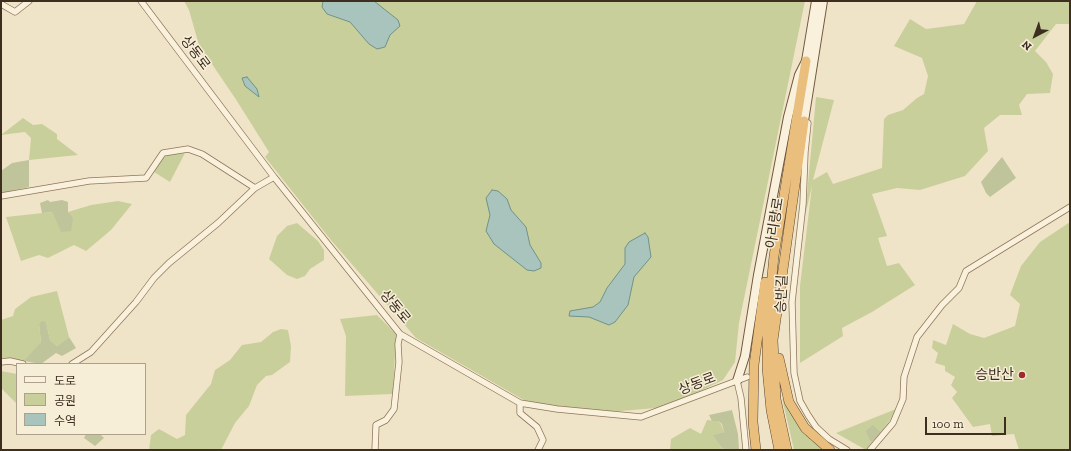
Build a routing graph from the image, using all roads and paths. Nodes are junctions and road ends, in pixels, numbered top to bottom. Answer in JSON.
{"nodes":[{"id":1,"x":29,"y":1,"type":"edge"},
{"id":2,"x":141,"y":1,"type":"edge"},
{"id":3,"x":816,"y":1,"type":"edge"},
{"id":4,"x":823,"y":1,"type":"edge"},
{"id":5,"x":1,"y":4,"type":"edge"},
{"id":6,"x":806,"y":61,"type":"junction"},
{"id":7,"x":804,"y":121,"type":"junction"},
{"id":8,"x":274,"y":177,"type":"junction"},
{"id":9,"x":255,"y":188,"type":"junction"},
{"id":10,"x":1,"y":196,"type":"edge"},
{"id":11,"x":1070,"y":207,"type":"edge"},
{"id":12,"x":774,"y":256,"type":"junction"},
{"id":13,"x":774,"y":325,"type":"junction"},
{"id":14,"x":400,"y":334,"type":"junction"},
{"id":15,"x":1,"y":362,"type":"edge"},
{"id":16,"x":19,"y":363,"type":"edge"},
{"id":17,"x":74,"y":363,"type":"edge"},
{"id":18,"x":794,"y":368,"type":"junction"},
{"id":19,"x":786,"y":369,"type":"dead end"},
{"id":20,"x":747,"y":377,"type":"dead end"},
{"id":21,"x":737,"y":381,"type":"junction"},
{"id":22,"x":520,"y":403,"type":"junction"},
{"id":23,"x":375,"y":450,"type":"edge"},
{"id":24,"x":538,"y":450,"type":"edge"},
{"id":25,"x":746,"y":450,"type":"edge"},
{"id":26,"x":756,"y":450,"type":"edge"},
{"id":27,"x":779,"y":450,"type":"edge"},
{"id":28,"x":787,"y":450,"type":"edge"},
{"id":29,"x":830,"y":450,"type":"edge"},
{"id":30,"x":847,"y":450,"type":"edge"},
{"id":31,"x":870,"y":450,"type":"edge"}],
"edges":[{"from":1,"to":5,"type":"street"},
{"from":2,"to":8,"type":"street","name":"상동로"},
{"from":3,"to":6,"type":"main road","name":"아리랑로"},
{"from":4,"to":7,"type":"main road","name":"아리랑로"},
{"from":6,"to":12,"type":"highway","name":"아리랑로"},
{"from":6,"to":21,"type":"main road"},
{"from":7,"to":13,"type":"highway","name":"아리랑로"},
{"from":7,"to":18,"type":"street","name":"승반길"},
{"from":8,"to":9,"type":"street"},
{"from":8,"to":14,"type":"street","name":"상동로"},
{"from":9,"to":10,"type":"street"},
{"from":9,"to":17,"type":"street"},
{"from":11,"to":31,"type":"street"},
{"from":12,"to":26,"type":"highway"},
{"from":12,"to":27,"type":"highway","name":"아리랑로"},
{"from":13,"to":28,"type":"highway","name":"아리랑로"},
{"from":13,"to":29,"type":"highway"},
{"from":14,"to":22,"type":"street","name":"상동로"},
{"from":14,"to":23,"type":"street"},
{"from":15,"to":16,"type":"street"},
{"from":18,"to":19,"type":"street"},
{"from":18,"to":30,"type":"street","name":"승반길"},
{"from":20,"to":21,"type":"street","name":"상동로"},
{"from":21,"to":22,"type":"street","name":"상동로"},
{"from":21,"to":25,"type":"street"},
{"from":22,"to":24,"type":"street"}]}
